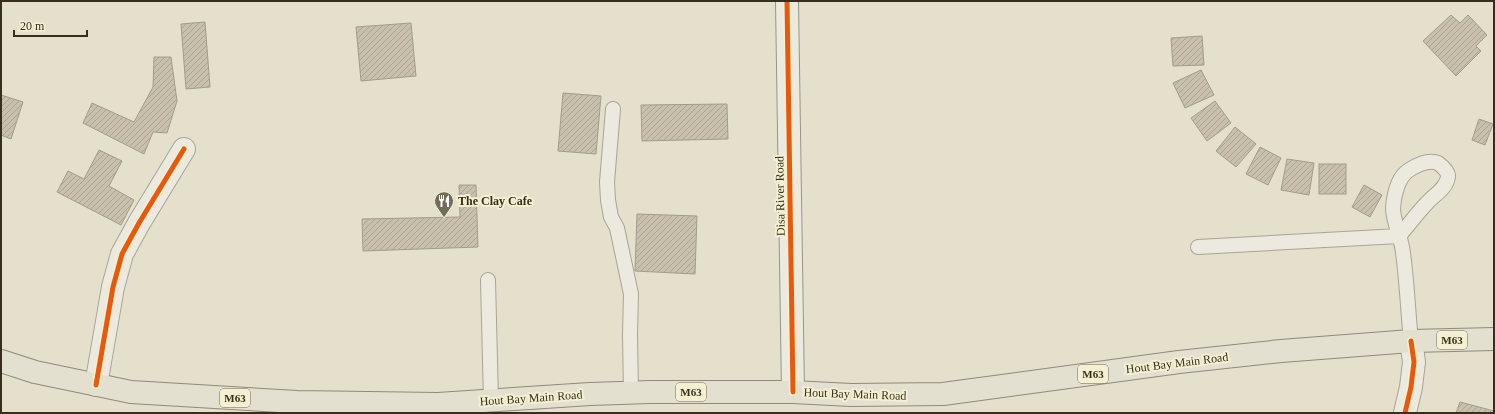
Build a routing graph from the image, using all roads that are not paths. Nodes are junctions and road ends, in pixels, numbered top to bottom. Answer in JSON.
{"nodes":[{"id":1,"x":787,"y":1,"type":"edge"},
{"id":2,"x":613,"y":109,"type":"dead end"},
{"id":3,"x":184,"y":149,"type":"dead end"},
{"id":4,"x":1399,"y":236,"type":"junction"},
{"id":5,"x":1198,"y":247,"type":"dead end"},
{"id":6,"x":488,"y":280,"type":"dead end"},
{"id":7,"x":1494,"y":339,"type":"edge"},
{"id":8,"x":1411,"y":341,"type":"junction"},
{"id":9,"x":1,"y":362,"type":"edge"},
{"id":10,"x":96,"y":385,"type":"junction"},
{"id":11,"x":793,"y":392,"type":"junction"},
{"id":12,"x":631,"y":393,"type":"junction"},
{"id":13,"x":491,"y":401,"type":"junction"},
{"id":14,"x":297,"y":407,"type":"edge"},
{"id":15,"x":1405,"y":413,"type":"edge"}],
"edges":[{"from":1,"to":11,"type":"street","name":"Disa River Road"},
{"from":2,"to":12,"type":"lane"},
{"from":3,"to":10,"type":"street"},
{"from":4,"to":4,"type":"lane"},
{"from":4,"to":5,"type":"lane"},
{"from":4,"to":8,"type":"lane"},
{"from":6,"to":13,"type":"lane"},
{"from":7,"to":8,"type":"main road","name":"Hout Bay Main Road","number":"M63"},
{"from":8,"to":11,"type":"main road","name":"Hout Bay Main Road","number":"M63"},
{"from":8,"to":15,"type":"street"},
{"from":9,"to":10,"type":"main road","name":"Hout Bay Main Road","number":"M63"},
{"from":10,"to":14,"type":"main road","name":"Hout Bay Main Road","number":"M63"},
{"from":11,"to":12,"type":"main road","name":"Hout Bay Main Road","number":"M63"},
{"from":12,"to":13,"type":"main road","name":"Hout Bay Main Road","number":"M63"},
{"from":13,"to":14,"type":"main road","name":"Hout Bay Main Road","number":"M63"}]}
